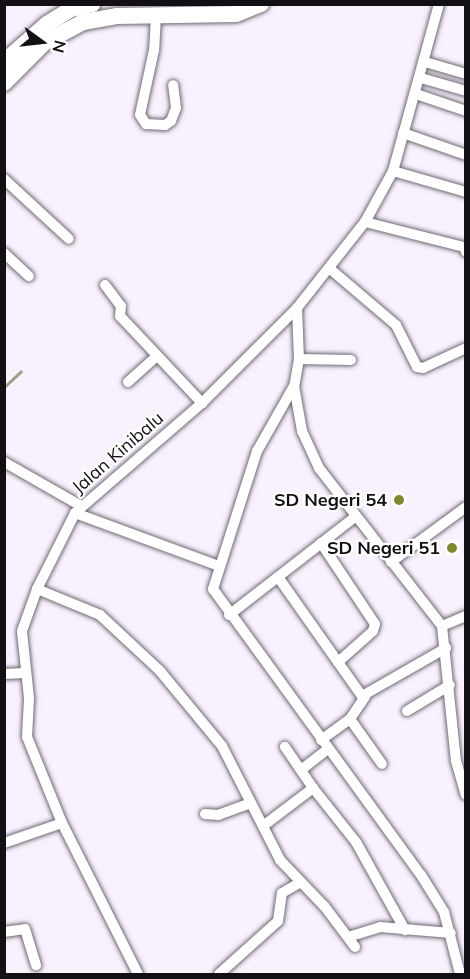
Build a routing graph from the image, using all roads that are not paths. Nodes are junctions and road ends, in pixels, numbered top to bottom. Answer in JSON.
{"nodes":[{"id":1,"x":92,"y":4,"type":"edge"},
{"id":2,"x":261,"y":4,"type":"edge"},
{"id":3,"x":440,"y":4,"type":"edge"},
{"id":4,"x":156,"y":15,"type":"junction"},
{"id":5,"x":4,"y":62,"type":"edge"},
{"id":6,"x":425,"y":62,"type":"junction"},
{"id":7,"x":465,"y":74,"type":"edge"},
{"id":8,"x":421,"y":78,"type":"junction"},
{"id":9,"x":4,"y":83,"type":"edge"},
{"id":10,"x":173,"y":85,"type":"dead end"},
{"id":11,"x":465,"y":91,"type":"edge"},
{"id":12,"x":416,"y":94,"type":"junction"},
{"id":13,"x":465,"y":111,"type":"edge"},
{"id":14,"x":403,"y":133,"type":"junction"},
{"id":15,"x":465,"y":154,"type":"edge"},
{"id":16,"x":393,"y":171,"type":"junction"},
{"id":17,"x":4,"y":179,"type":"edge"},
{"id":18,"x":465,"y":192,"type":"edge"},
{"id":19,"x":365,"y":222,"type":"junction"},
{"id":20,"x":69,"y":239,"type":"dead end"},
{"id":21,"x":465,"y":252,"type":"edge"},
{"id":22,"x":4,"y":253,"type":"edge"},
{"id":23,"x":329,"y":268,"type":"junction"},
{"id":24,"x":29,"y":276,"type":"dead end"},
{"id":25,"x":105,"y":285,"type":"dead end"},
{"id":26,"x":297,"y":308,"type":"junction"},
{"id":27,"x":465,"y":348,"type":"edge"},
{"id":28,"x":157,"y":356,"type":"junction"},
{"id":29,"x":299,"y":359,"type":"junction"},
{"id":30,"x":351,"y":360,"type":"dead end"},
{"id":31,"x":128,"y":382,"type":"dead end"},
{"id":32,"x":294,"y":386,"type":"junction"},
{"id":33,"x":202,"y":403,"type":"junction"},
{"id":34,"x":4,"y":462,"type":"edge"},
{"id":35,"x":465,"y":507,"type":"edge"},
{"id":36,"x":78,"y":510,"type":"junction"},
{"id":37,"x":356,"y":516,"type":"junction"},
{"id":38,"x":321,"y":543,"type":"junction"},
{"id":39,"x":391,"y":562,"type":"junction"},
{"id":40,"x":219,"y":566,"type":"junction"},
{"id":41,"x":278,"y":577,"type":"junction"},
{"id":42,"x":37,"y":590,"type":"junction"},
{"id":43,"x":229,"y":615,"type":"junction"},
{"id":44,"x":465,"y":616,"type":"edge"},
{"id":45,"x":442,"y":626,"type":"junction"},
{"id":46,"x":446,"y":648,"type":"junction"},
{"id":47,"x":338,"y":662,"type":"junction"},
{"id":48,"x":24,"y":674,"type":"junction"},
{"id":49,"x":4,"y":675,"type":"edge"},
{"id":50,"x":450,"y":685,"type":"junction"},
{"id":51,"x":365,"y":697,"type":"junction"},
{"id":52,"x":407,"y":711,"type":"dead end"},
{"id":53,"x":350,"y":719,"type":"junction"},
{"id":54,"x":321,"y":740,"type":"junction"},
{"id":55,"x":285,"y":747,"type":"dead end"},
{"id":56,"x":327,"y":750,"type":"junction"},
{"id":57,"x":382,"y":764,"type":"dead end"},
{"id":58,"x":301,"y":770,"type":"junction"},
{"id":59,"x":313,"y":788,"type":"junction"},
{"id":60,"x":465,"y":795,"type":"edge"},
{"id":61,"x":250,"y":803,"type":"junction"},
{"id":62,"x":206,"y":814,"type":"dead end"},
{"id":63,"x":62,"y":823,"type":"junction"},
{"id":64,"x":263,"y":826,"type":"junction"},
{"id":65,"x":4,"y":843,"type":"edge"},
{"id":66,"x":299,"y":883,"type":"junction"},
{"id":67,"x":405,"y":930,"type":"junction"},
{"id":68,"x":4,"y":932,"type":"edge"},
{"id":69,"x":451,"y":933,"type":"junction"},
{"id":70,"x":348,"y":937,"type":"junction"},
{"id":71,"x":355,"y":947,"type":"dead end"},
{"id":72,"x":36,"y":965,"type":"dead end"},
{"id":73,"x":138,"y":975,"type":"edge"},
{"id":74,"x":219,"y":975,"type":"edge"},
{"id":75,"x":460,"y":975,"type":"edge"}],
"edges":[{"from":1,"to":5,"type":"main road"},
{"from":2,"to":4,"type":"main road"},
{"from":3,"to":6,"type":"street","name":"Jalan Kinibalu"},
{"from":4,"to":9,"type":"main road"},
{"from":4,"to":10,"type":"street"},
{"from":6,"to":7,"type":"street"},
{"from":6,"to":8,"type":"street","name":"Jalan Kinibalu"},
{"from":8,"to":11,"type":"street"},
{"from":8,"to":12,"type":"street","name":"Jalan Kinibalu"},
{"from":12,"to":13,"type":"street"},
{"from":12,"to":14,"type":"street","name":"Jalan Kinibalu"},
{"from":14,"to":15,"type":"street"},
{"from":14,"to":16,"type":"street","name":"Jalan Kinibalu"},
{"from":16,"to":18,"type":"street"},
{"from":16,"to":19,"type":"street","name":"Jalan Kinibalu"},
{"from":17,"to":20,"type":"street"},
{"from":19,"to":21,"type":"street"},
{"from":19,"to":23,"type":"street","name":"Jalan Kinibalu"},
{"from":22,"to":24,"type":"street"},
{"from":23,"to":26,"type":"street","name":"Jalan Kinibalu"},
{"from":23,"to":27,"type":"street"},
{"from":25,"to":28,"type":"street"},
{"from":26,"to":29,"type":"street"},
{"from":26,"to":33,"type":"street","name":"Jalan Kinibalu"},
{"from":28,"to":31,"type":"street"},
{"from":28,"to":33,"type":"street"},
{"from":29,"to":30,"type":"street"},
{"from":29,"to":32,"type":"street"},
{"from":32,"to":37,"type":"street"},
{"from":32,"to":40,"type":"street"},
{"from":33,"to":36,"type":"street","name":"Jalan Kinibalu"},
{"from":34,"to":36,"type":"street"},
{"from":35,"to":39,"type":"street"},
{"from":36,"to":40,"type":"street"},
{"from":36,"to":42,"type":"street","name":"Jalan Kinibalu"},
{"from":37,"to":38,"type":"street"},
{"from":37,"to":39,"type":"street"},
{"from":38,"to":41,"type":"street"},
{"from":38,"to":47,"type":"street"},
{"from":39,"to":45,"type":"street"},
{"from":40,"to":43,"type":"street"},
{"from":41,"to":43,"type":"street"},
{"from":41,"to":47,"type":"street"},
{"from":42,"to":48,"type":"street","name":"Jalan Kinibalu"},
{"from":42,"to":61,"type":"street"},
{"from":43,"to":54,"type":"street"},
{"from":44,"to":45,"type":"street"},
{"from":45,"to":46,"type":"street"},
{"from":46,"to":50,"type":"street"},
{"from":46,"to":51,"type":"street"},
{"from":47,"to":51,"type":"street"},
{"from":48,"to":49,"type":"street"},
{"from":48,"to":63,"type":"street","name":"Jalan Kinibalu"},
{"from":50,"to":52,"type":"street"},
{"from":50,"to":60,"type":"street"},
{"from":51,"to":53,"type":"street"},
{"from":53,"to":54,"type":"street"},
{"from":53,"to":57,"type":"street"},
{"from":54,"to":56,"type":"street"},
{"from":55,"to":58,"type":"street"},
{"from":56,"to":58,"type":"street"},
{"from":56,"to":69,"type":"street"},
{"from":58,"to":59,"type":"street"},
{"from":59,"to":64,"type":"street"},
{"from":59,"to":67,"type":"street"},
{"from":61,"to":62,"type":"street"},
{"from":61,"to":64,"type":"street"},
{"from":63,"to":65,"type":"street"},
{"from":63,"to":73,"type":"street","name":"Jalan Kinibalu"},
{"from":64,"to":66,"type":"street"},
{"from":66,"to":70,"type":"street"},
{"from":66,"to":74,"type":"street"},
{"from":67,"to":69,"type":"street"},
{"from":67,"to":70,"type":"street"},
{"from":68,"to":72,"type":"street"},
{"from":69,"to":75,"type":"street"},
{"from":70,"to":71,"type":"street"}]}
